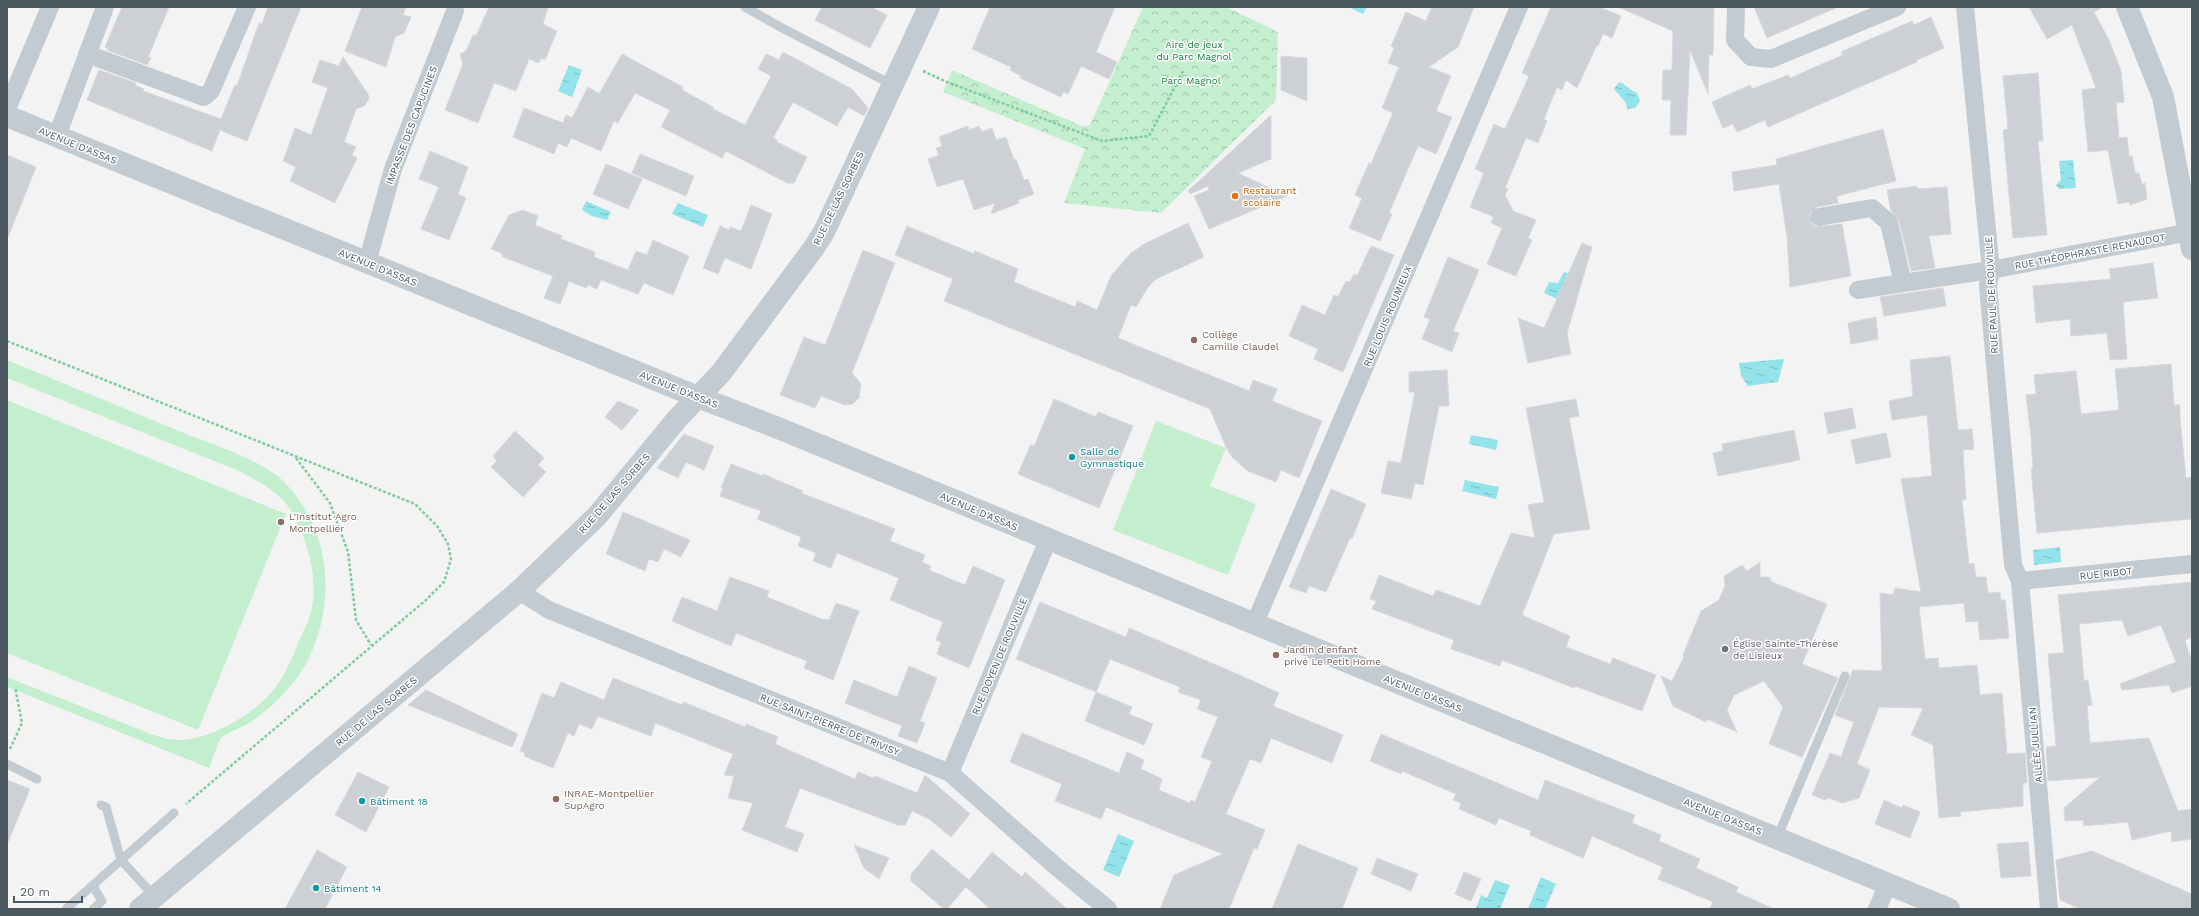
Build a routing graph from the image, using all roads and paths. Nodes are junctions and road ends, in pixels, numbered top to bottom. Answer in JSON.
{"nodes":[{"id":1,"x":50,"y":7,"type":"edge"},
{"id":2,"x":104,"y":7,"type":"edge"},
{"id":3,"x":247,"y":7,"type":"edge"},
{"id":4,"x":745,"y":7,"type":"edge"},
{"id":5,"x":929,"y":7,"type":"edge"},
{"id":6,"x":1519,"y":7,"type":"edge"},
{"id":7,"x":1736,"y":7,"type":"edge"},
{"id":8,"x":1897,"y":7,"type":"edge"},
{"id":9,"x":1965,"y":7,"type":"edge"},
{"id":10,"x":2127,"y":7,"type":"edge"},
{"id":11,"x":455,"y":12,"type":"dead end"},
{"id":12,"x":87,"y":54,"type":"junction"},
{"id":13,"x":905,"y":61,"type":"junction"},
{"id":14,"x":1183,"y":71,"type":"dead end"},
{"id":15,"x":893,"y":85,"type":"junction"},
{"id":16,"x":7,"y":109,"type":"edge"},
{"id":17,"x":7,"y":116,"type":"edge"},
{"id":18,"x":57,"y":136,"type":"junction"},
{"id":19,"x":1819,"y":217,"type":"dead end"},
{"id":20,"x":2191,"y":241,"type":"edge"},
{"id":21,"x":367,"y":263,"type":"junction"},
{"id":22,"x":1991,"y":270,"type":"junction"},
{"id":23,"x":1903,"y":283,"type":"junction"},
{"id":24,"x":1858,"y":290,"type":"dead end"},
{"id":25,"x":7,"y":342,"type":"edge"},
{"id":26,"x":698,"y":397,"type":"junction"},
{"id":27,"x":296,"y":458,"type":"junction"},
{"id":28,"x":1048,"y":540,"type":"junction"},
{"id":29,"x":2192,"y":564,"type":"edge"},
{"id":30,"x":2020,"y":581,"type":"junction"},
{"id":31,"x":519,"y":591,"type":"junction"},
{"id":32,"x":1254,"y":625,"type":"junction"},
{"id":33,"x":372,"y":645,"type":"junction"},
{"id":34,"x":1845,"y":676,"type":"dead end"},
{"id":35,"x":15,"y":687,"type":"dead end"},
{"id":36,"x":7,"y":755,"type":"edge"},
{"id":37,"x":7,"y":764,"type":"edge"},
{"id":38,"x":950,"y":773,"type":"junction"},
{"id":39,"x":37,"y":779,"type":"dead end"},
{"id":40,"x":101,"y":805,"type":"dead end"},
{"id":41,"x":174,"y":813,"type":"joint"},
{"id":42,"x":1778,"y":838,"type":"junction"},
{"id":43,"x":121,"y":860,"type":"junction"},
{"id":44,"x":1888,"y":884,"type":"junction"},
{"id":45,"x":94,"y":886,"type":"junction"},
{"id":46,"x":147,"y":902,"type":"edge"},
{"id":47,"x":66,"y":909,"type":"edge"},
{"id":48,"x":93,"y":909,"type":"edge"},
{"id":49,"x":1108,"y":909,"type":"edge"},
{"id":50,"x":1877,"y":909,"type":"edge"},
{"id":51,"x":1949,"y":909,"type":"edge"},
{"id":52,"x":2049,"y":909,"type":"edge"}],
"edges":[{"from":1,"to":16,"type":"street"},
{"from":2,"to":12,"type":"street"},
{"from":3,"to":12,"type":"street"},
{"from":4,"to":15,"type":"lane"},
{"from":5,"to":13,"type":"street","name":"RUE DE LAS SORBES"},
{"from":6,"to":32,"type":"street","name":"RUE LOUIS ROUMIEUX"},
{"from":7,"to":8,"type":"street"},
{"from":9,"to":22,"type":"street","name":"RUE PAUL DE ROUVILLE"},
{"from":10,"to":20,"type":"street"},
{"from":11,"to":21,"type":"street","name":"IMPASSE DES CAPUCINES"},
{"from":12,"to":18,"type":"street"},
{"from":13,"to":14,"type":"path"},
{"from":13,"to":15,"type":"street","name":"RUE DE LAS SORBES"},
{"from":15,"to":26,"type":"street","name":"RUE DE LAS SORBES"},
{"from":17,"to":18,"type":"street","name":"AVENUE D'ASSAS"},
{"from":18,"to":21,"type":"street","name":"AVENUE D'ASSAS"},
{"from":19,"to":23,"type":"street"},
{"from":20,"to":22,"type":"street","name":"RUE THÉOPHRASTE RENAUDOT"},
{"from":21,"to":26,"type":"street","name":"AVENUE D'ASSAS"},
{"from":22,"to":23,"type":"street","name":"RUE THÉOPHRASTE RENAUDOT"},
{"from":22,"to":30,"type":"street","name":"RUE PAUL DE ROUVILLE"},
{"from":23,"to":24,"type":"street","name":"RUE THÉOPHRASTE RENAUDOT"},
{"from":25,"to":27,"type":"path"},
{"from":26,"to":28,"type":"street","name":"AVENUE D'ASSAS"},
{"from":26,"to":31,"type":"street","name":"RUE DE LAS SORBES"},
{"from":27,"to":33,"type":"path"},
{"from":27,"to":33,"type":"path"},
{"from":28,"to":32,"type":"street","name":"AVENUE D'ASSAS"},
{"from":28,"to":38,"type":"street","name":"RUE DOYEN DE ROUVILLE"},
{"from":29,"to":30,"type":"street","name":"RUE RIBOT"},
{"from":30,"to":52,"type":"street","name":"ALLÉE JULLIAN"},
{"from":31,"to":38,"type":"street","name":"RUE SAINT-PIERRE DE TRIVISY"},
{"from":31,"to":46,"type":"street","name":"RUE DE LAS SORBES"},
{"from":32,"to":42,"type":"street","name":"AVENUE D'ASSAS"},
{"from":33,"to":41,"type":"path"},
{"from":34,"to":42,"type":"lane"},
{"from":35,"to":36,"type":"path"},
{"from":37,"to":39,"type":"lane"},
{"from":38,"to":49,"type":"street","name":"RUE SAINT-PIERRE DE TRIVISY"},
{"from":40,"to":43,"type":"lane"},
{"from":41,"to":43,"type":"lane"},
{"from":42,"to":44,"type":"street","name":"AVENUE D'ASSAS"},
{"from":43,"to":45,"type":"lane"},
{"from":43,"to":46,"type":"lane"},
{"from":44,"to":50,"type":"street"},
{"from":44,"to":51,"type":"street","name":"AVENUE D'ASSAS"},
{"from":45,"to":47,"type":"lane"},
{"from":45,"to":48,"type":"lane"}]}
